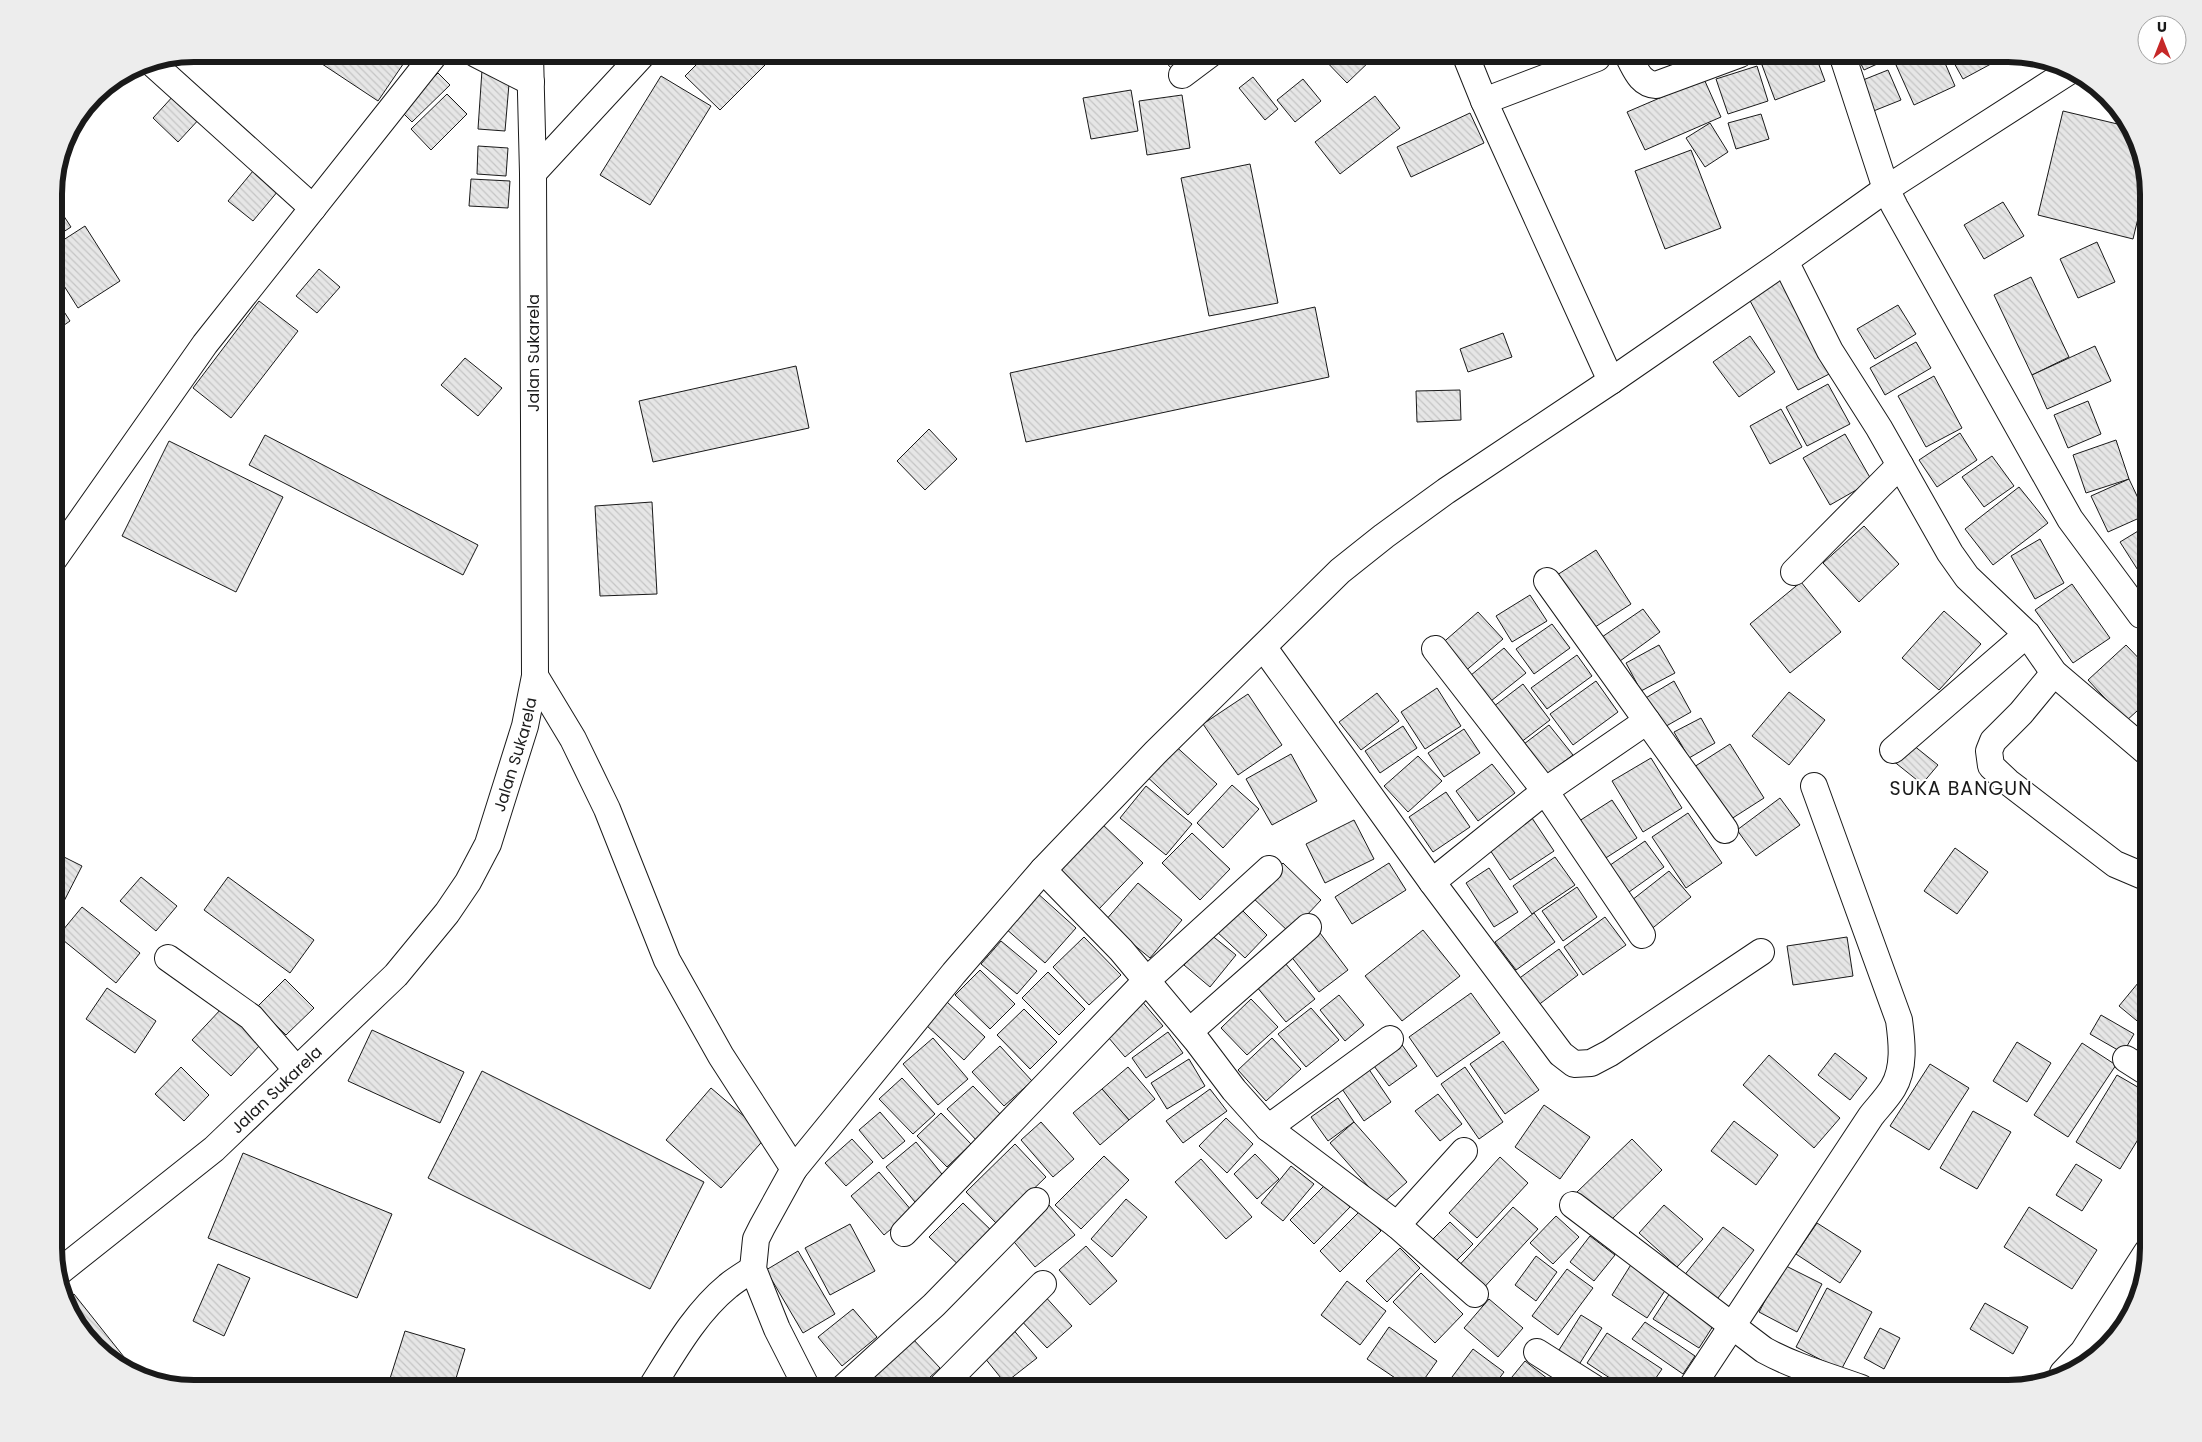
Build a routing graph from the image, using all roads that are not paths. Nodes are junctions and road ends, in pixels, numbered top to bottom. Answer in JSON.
{"nodes":[{"id":1,"x":1199,"y":62,"type":"edge"},
{"id":2,"x":1468,"y":62,"type":"edge"},
{"id":3,"x":1586,"y":62,"type":"edge"},
{"id":4,"x":1632,"y":62,"type":"edge"},
{"id":5,"x":1718,"y":62,"type":"edge"},
{"id":6,"x":1845,"y":62,"type":"edge"},
{"id":7,"x":428,"y":63,"type":"edge"},
{"id":8,"x":493,"y":63,"type":"edge"},
{"id":9,"x":530,"y":63,"type":"edge"},
{"id":10,"x":635,"y":63,"type":"edge"},
{"id":11,"x":158,"y":68,"type":"edge"},
{"id":12,"x":1182,"y":75,"type":"dead end"},
{"id":13,"x":2063,"y":75,"type":"edge"},
{"id":14,"x":531,"y":82,"type":"junction"},
{"id":15,"x":1484,"y":101,"type":"junction"},
{"id":16,"x":533,"y":173,"type":"junction"},
{"id":17,"x":1886,"y":188,"type":"junction"},
{"id":18,"x":313,"y":208,"type":"junction"},
{"id":19,"x":1785,"y":261,"type":"junction"},
{"id":20,"x":1611,"y":381,"type":"junction"},
{"id":21,"x":1900,"y":465,"type":"junction"},
{"id":22,"x":63,"y":545,"type":"edge"},
{"id":23,"x":1794,"y":572,"type":"dead end"},
{"id":24,"x":1547,"y":581,"type":"dead end"},
{"id":25,"x":2140,"y":615,"type":"edge"},
{"id":26,"x":2028,"y":634,"type":"junction"},
{"id":27,"x":1264,"y":648,"type":"junction"},
{"id":28,"x":1435,"y":650,"type":"dead end"},
{"id":29,"x":2054,"y":673,"type":"junction"},
{"id":30,"x":535,"y":676,"type":"junction"},
{"id":31,"x":1647,"y":721,"type":"junction"},
{"id":32,"x":2140,"y":746,"type":"edge"},
{"id":33,"x":1893,"y":750,"type":"dead end"},
{"id":34,"x":1814,"y":786,"type":"dead end"},
{"id":35,"x":1545,"y":792,"type":"junction"},
{"id":36,"x":1725,"y":830,"type":"dead end"},
{"id":37,"x":1269,"y":869,"type":"dead end"},
{"id":38,"x":1043,"y":870,"type":"junction"},
{"id":39,"x":2140,"y":875,"type":"edge"},
{"id":40,"x":1432,"y":882,"type":"junction"},
{"id":41,"x":1308,"y":927,"type":"dead end"},
{"id":42,"x":1642,"y":935,"type":"dead end"},
{"id":43,"x":1761,"y":952,"type":"dead end"},
{"id":44,"x":168,"y":958,"type":"dead end"},
{"id":45,"x":1146,"y":981,"type":"junction"},
{"id":46,"x":1190,"y":1032,"type":"junction"},
{"id":47,"x":1390,"y":1039,"type":"dead end"},
{"id":48,"x":2126,"y":1059,"type":"dead end"},
{"id":49,"x":2140,"y":1068,"type":"edge"},
{"id":50,"x":296,"y":1069,"type":"junction"},
{"id":51,"x":1268,"y":1128,"type":"junction"},
{"id":52,"x":1464,"y":1151,"type":"dead end"},
{"id":53,"x":794,"y":1169,"type":"junction"},
{"id":54,"x":1036,"y":1201,"type":"dead end"},
{"id":55,"x":1573,"y":1205,"type":"dead end"},
{"id":56,"x":1397,"y":1225,"type":"junction"},
{"id":57,"x":904,"y":1233,"type":"dead end"},
{"id":58,"x":64,"y":1266,"type":"edge"},
{"id":59,"x":2138,"y":1268,"type":"edge"},
{"id":60,"x":753,"y":1269,"type":"junction"},
{"id":61,"x":1043,"y":1284,"type":"dead end"},
{"id":62,"x":1475,"y":1294,"type":"dead end"},
{"id":63,"x":1732,"y":1325,"type":"junction"},
{"id":64,"x":1537,"y":1352,"type":"dead end"},
{"id":65,"x":2088,"y":1352,"type":"edge"},
{"id":66,"x":655,"y":1380,"type":"edge"},
{"id":67,"x":803,"y":1380,"type":"edge"},
{"id":68,"x":852,"y":1380,"type":"edge"},
{"id":69,"x":948,"y":1380,"type":"edge"},
{"id":70,"x":1581,"y":1380,"type":"edge"},
{"id":71,"x":1696,"y":1380,"type":"edge"},
{"id":72,"x":1817,"y":1380,"type":"edge"}],
"edges":[{"from":1,"to":12,"type":"street"},
{"from":2,"to":15,"type":"street"},
{"from":3,"to":15,"type":"street"},
{"from":4,"to":5,"type":"street"},
{"from":6,"to":17,"type":"street"},
{"from":7,"to":18,"type":"street"},
{"from":8,"to":14,"type":"street"},
{"from":9,"to":14,"type":"street","name":"Jalan Sukarela"},
{"from":10,"to":16,"type":"street"},
{"from":11,"to":18,"type":"street"},
{"from":13,"to":17,"type":"street"},
{"from":14,"to":16,"type":"street","name":"Jalan Sukarela"},
{"from":15,"to":20,"type":"street"},
{"from":16,"to":30,"type":"street","name":"Jalan Sukarela"},
{"from":17,"to":19,"type":"street"},
{"from":17,"to":25,"type":"street"},
{"from":18,"to":22,"type":"street"},
{"from":19,"to":20,"type":"street"},
{"from":19,"to":21,"type":"street"},
{"from":20,"to":27,"type":"street"},
{"from":21,"to":23,"type":"street"},
{"from":21,"to":26,"type":"street"},
{"from":24,"to":31,"type":"street"},
{"from":26,"to":29,"type":"street"},
{"from":26,"to":33,"type":"street"},
{"from":27,"to":38,"type":"street"},
{"from":27,"to":40,"type":"street"},
{"from":28,"to":35,"type":"street"},
{"from":29,"to":32,"type":"street"},
{"from":29,"to":39,"type":"street"},
{"from":30,"to":50,"type":"street","name":"Jalan Sukarela"},
{"from":30,"to":53,"type":"street"},
{"from":31,"to":35,"type":"street"},
{"from":31,"to":36,"type":"street"},
{"from":34,"to":63,"type":"street"},
{"from":35,"to":40,"type":"street"},
{"from":35,"to":42,"type":"street"},
{"from":37,"to":45,"type":"street"},
{"from":38,"to":45,"type":"street"},
{"from":38,"to":53,"type":"street"},
{"from":40,"to":43,"type":"street"},
{"from":41,"to":46,"type":"street"},
{"from":44,"to":50,"type":"street"},
{"from":45,"to":46,"type":"street"},
{"from":45,"to":57,"type":"street"},
{"from":46,"to":51,"type":"street"},
{"from":47,"to":51,"type":"street"},
{"from":48,"to":49,"type":"street"},
{"from":50,"to":58,"type":"street","name":"Jalan Sukarela"},
{"from":51,"to":56,"type":"street"},
{"from":52,"to":56,"type":"street"},
{"from":53,"to":60,"type":"street"},
{"from":54,"to":68,"type":"street"},
{"from":55,"to":63,"type":"street"},
{"from":56,"to":62,"type":"street"},
{"from":59,"to":65,"type":"street"},
{"from":60,"to":66,"type":"street"},
{"from":60,"to":67,"type":"street"},
{"from":61,"to":69,"type":"street"},
{"from":63,"to":71,"type":"street"},
{"from":63,"to":72,"type":"street"},
{"from":64,"to":70,"type":"street"}]}
